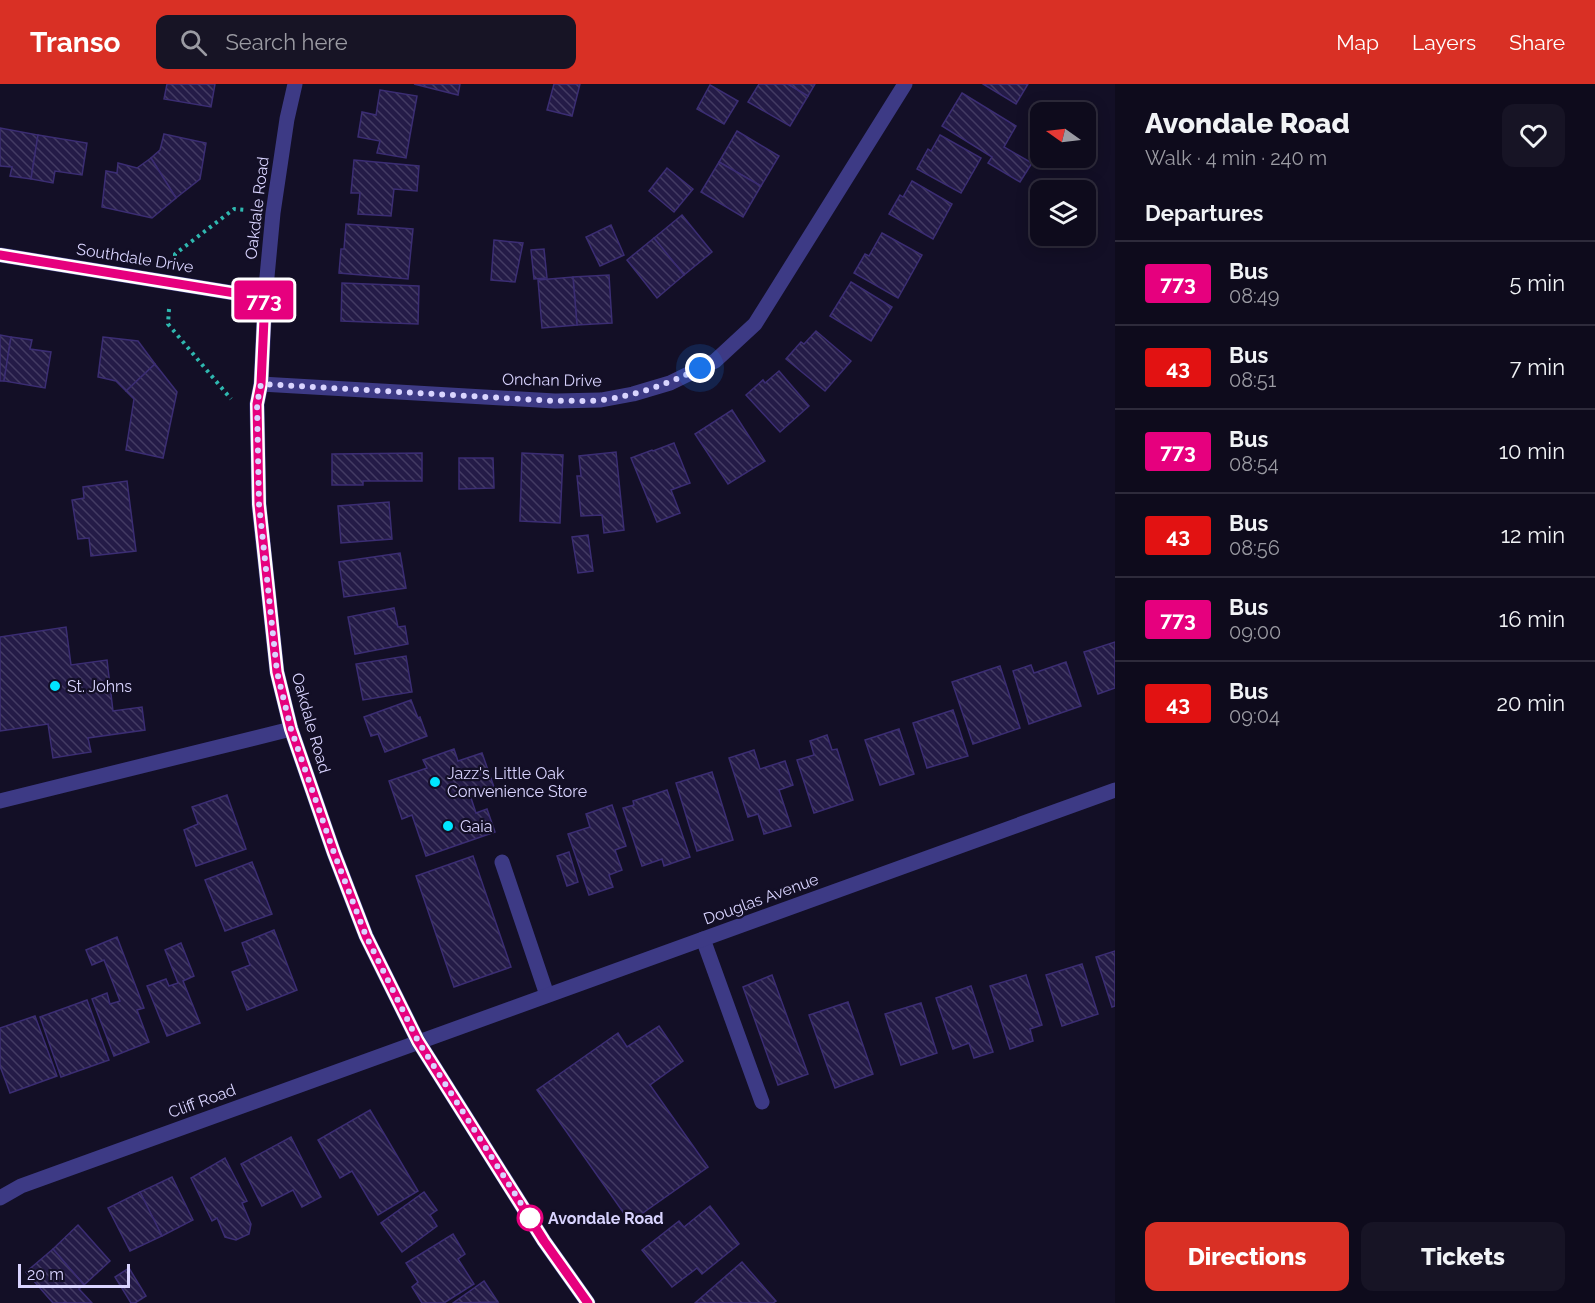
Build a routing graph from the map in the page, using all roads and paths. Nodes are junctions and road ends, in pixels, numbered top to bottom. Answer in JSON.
{"nodes":[{"id":1,"x":295,"y":84,"type":"edge"},
{"id":2,"x":905,"y":84,"type":"edge"},
{"id":3,"x":0,"y":255,"type":"edge"},
{"id":4,"x":265,"y":298,"type":"junction"},
{"id":5,"x":261,"y":384,"type":"junction"},
{"id":6,"x":291,"y":729,"type":"junction"},
{"id":7,"x":1115,"y":790,"type":"edge"},
{"id":8,"x":0,"y":801,"type":"edge"},
{"id":9,"x":502,"y":862,"type":"dead end"},
{"id":10,"x":703,"y":939,"type":"junction"},
{"id":11,"x":547,"y":995,"type":"junction"},
{"id":12,"x":418,"y":1041,"type":"junction"},
{"id":13,"x":762,"y":1102,"type":"dead end"},
{"id":14,"x":0,"y":1197,"type":"edge"},
{"id":15,"x":588,"y":1303,"type":"edge"}],
"edges":[{"from":1,"to":4,"type":"street","name":"Oakdale Road"},
{"from":2,"to":5,"type":"street","name":"Onchan Drive"},
{"from":3,"to":4,"type":"street","name":"Southdale Drive"},
{"from":4,"to":5,"type":"street","name":"Oakdale Road"},
{"from":5,"to":6,"type":"street","name":"Oakdale Road"},
{"from":6,"to":8,"type":"street"},
{"from":6,"to":12,"type":"street","name":"Oakdale Road"},
{"from":7,"to":10,"type":"street","name":"Douglas Avenue"},
{"from":9,"to":11,"type":"street"},
{"from":10,"to":11,"type":"street","name":"Douglas Avenue"},
{"from":10,"to":13,"type":"street"},
{"from":11,"to":12,"type":"street","name":"Douglas Avenue"},
{"from":12,"to":14,"type":"street","name":"Cliff Road"},
{"from":12,"to":15,"type":"street","name":"Oakdale Road"}]}
